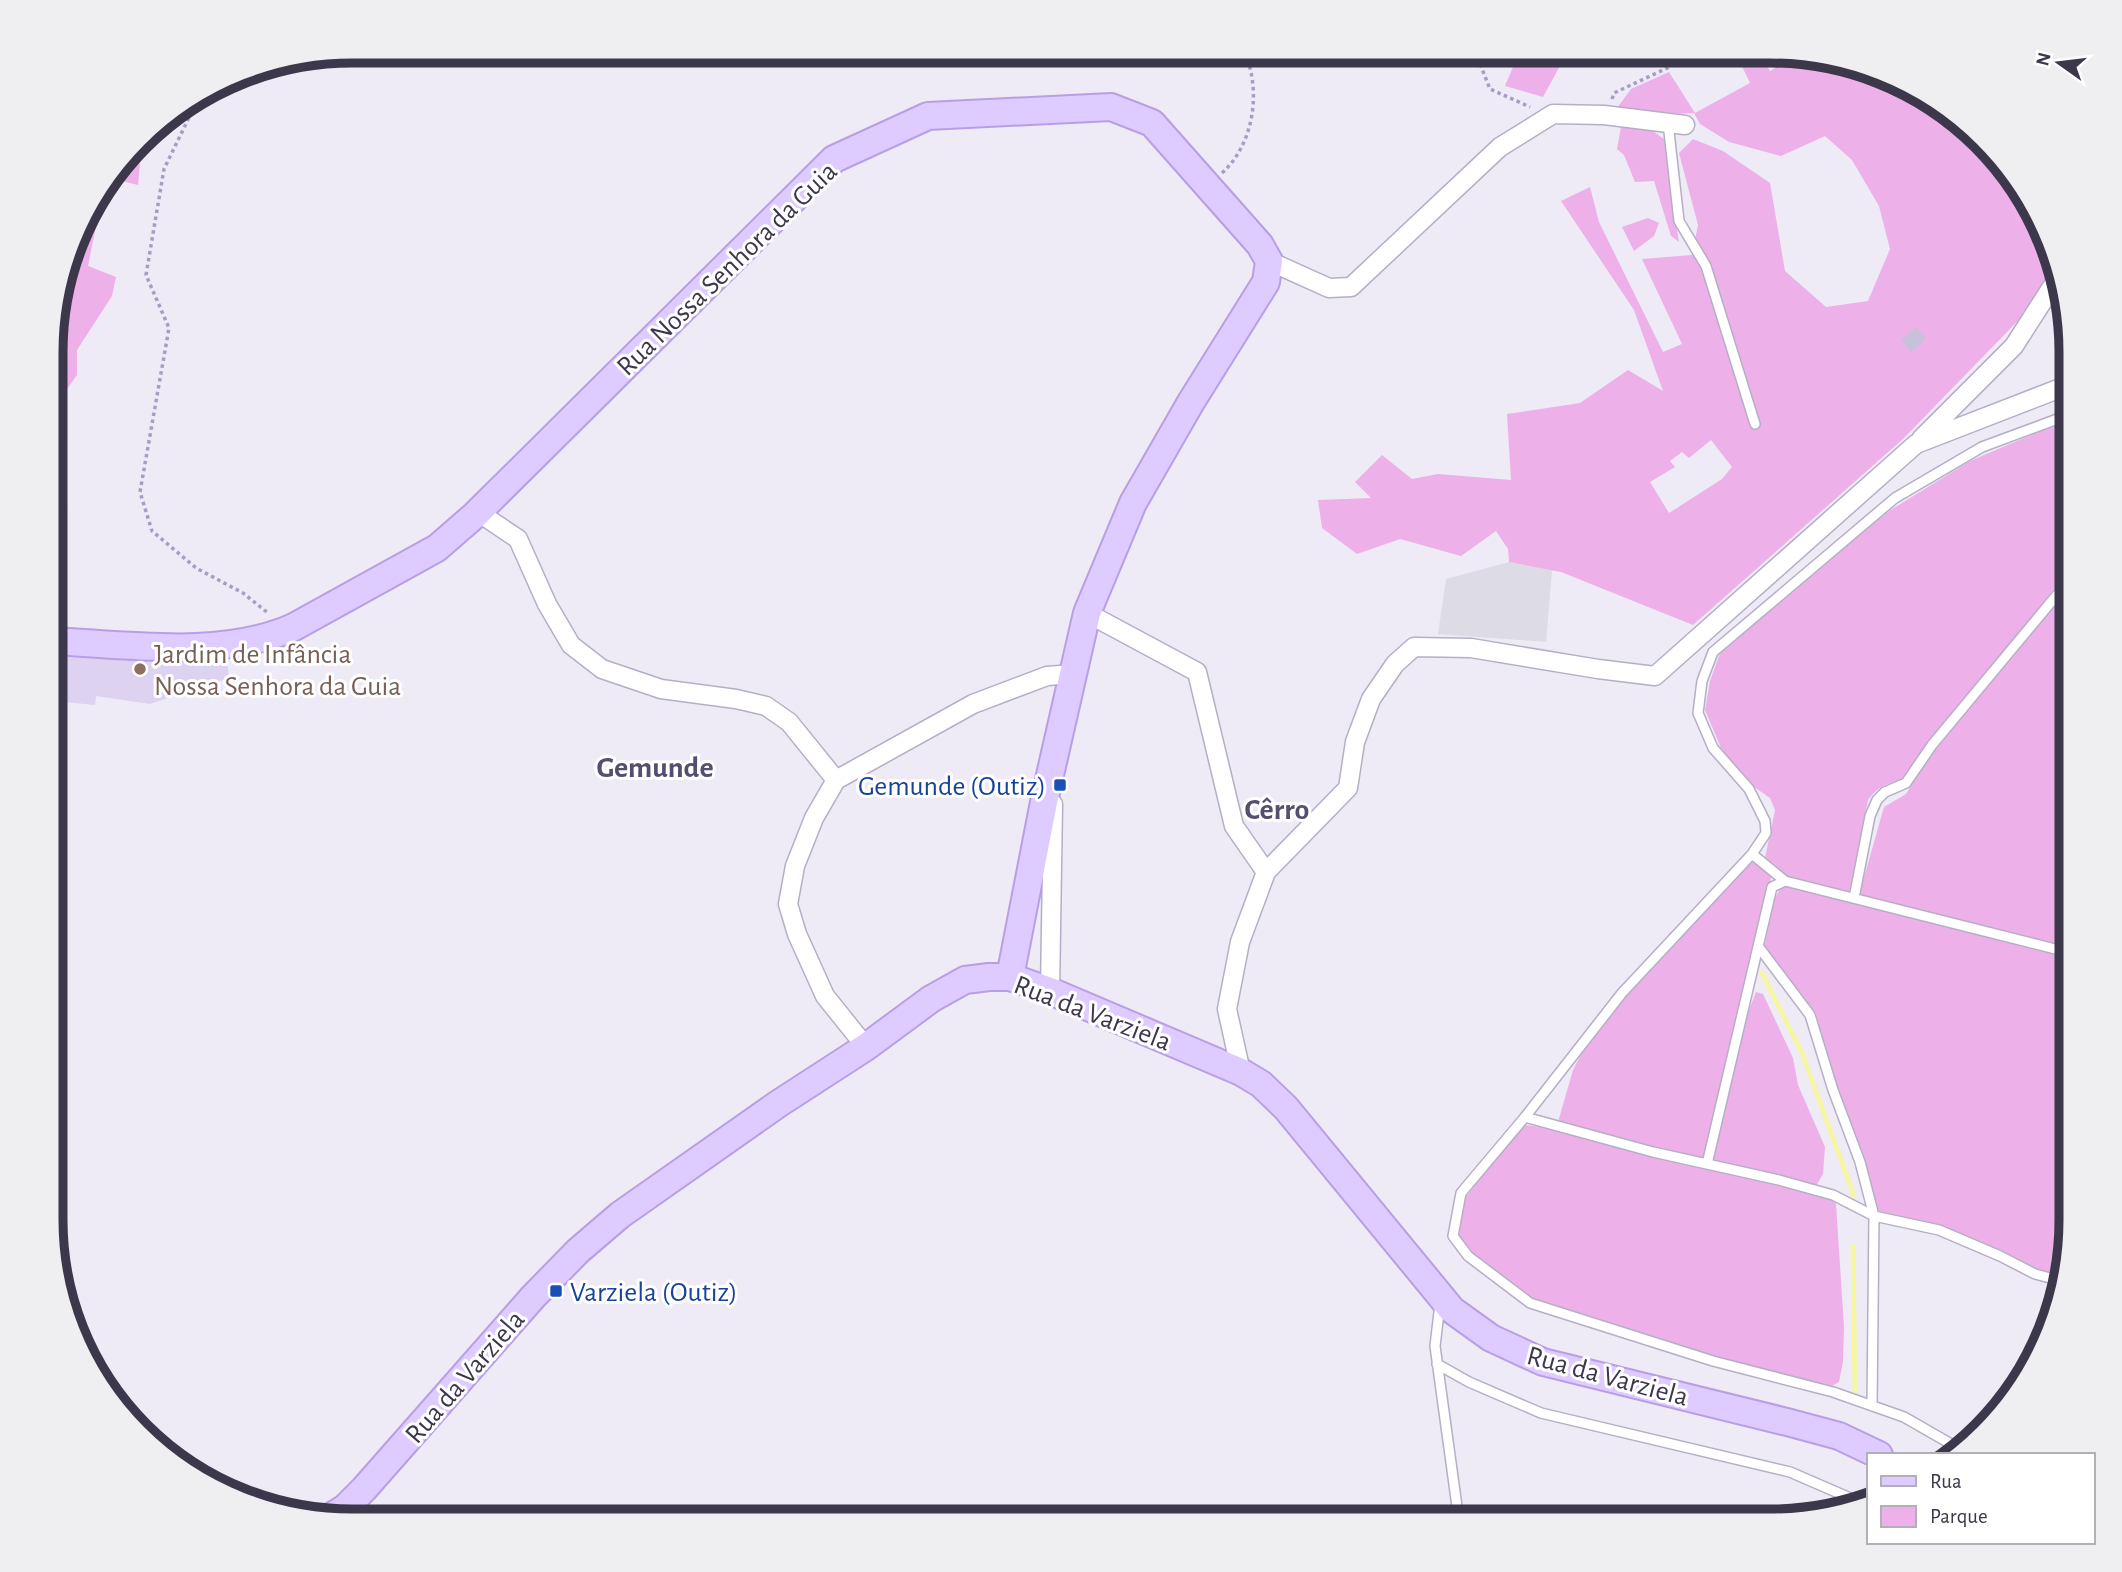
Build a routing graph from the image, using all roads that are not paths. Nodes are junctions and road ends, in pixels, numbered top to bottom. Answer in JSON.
{"nodes":[{"id":1,"x":1677,"y":124,"type":"joint"},
{"id":2,"x":1269,"y":261,"type":"junction"},
{"id":3,"x":2051,"y":288,"type":"edge"},
{"id":4,"x":2059,"y":389,"type":"edge"},
{"id":5,"x":2059,"y":418,"type":"edge"},
{"id":6,"x":1755,"y":424,"type":"dead end"},
{"id":7,"x":1916,"y":444,"type":"junction"},
{"id":8,"x":478,"y":512,"type":"junction"},
{"id":9,"x":2059,"y":592,"type":"edge"},
{"id":10,"x":1087,"y":613,"type":"junction"},
{"id":11,"x":63,"y":642,"type":"edge"},
{"id":12,"x":1073,"y":674,"type":"junction"},
{"id":13,"x":836,"y":780,"type":"junction"},
{"id":14,"x":1045,"y":797,"type":"junction"},
{"id":15,"x":1752,"y":855,"type":"junction"},
{"id":16,"x":1266,"y":872,"type":"junction"},
{"id":17,"x":1785,"y":881,"type":"junction"},
{"id":18,"x":1854,"y":898,"type":"junction"},
{"id":19,"x":1758,"y":946,"type":"junction"},
{"id":20,"x":2059,"y":950,"type":"edge"},
{"id":21,"x":1010,"y":977,"type":"junction"},
{"id":22,"x":1050,"y":990,"type":"junction"},
{"id":23,"x":866,"y":1047,"type":"junction"},
{"id":24,"x":1241,"y":1072,"type":"junction"},
{"id":25,"x":1525,"y":1117,"type":"junction"},
{"id":26,"x":1707,"y":1164,"type":"junction"},
{"id":27,"x":1874,"y":1216,"type":"junction"},
{"id":28,"x":2052,"y":1279,"type":"edge"},
{"id":29,"x":1441,"y":1296,"type":"junction"},
{"id":30,"x":1437,"y":1364,"type":"junction"},
{"id":31,"x":1872,"y":1406,"type":"junction"},
{"id":32,"x":1952,"y":1444,"type":"edge"},
{"id":33,"x":1875,"y":1453,"type":"edge"},
{"id":34,"x":1849,"y":1498,"type":"edge"},
{"id":35,"x":344,"y":1509,"type":"edge"},
{"id":36,"x":1457,"y":1509,"type":"edge"}],
"edges":[{"from":1,"to":2,"type":"street"},
{"from":1,"to":6,"type":"lane"},
{"from":2,"to":8,"type":"street","name":"Rua Nossa Senhora da Guia"},
{"from":2,"to":10,"type":"street"},
{"from":3,"to":7,"type":"street"},
{"from":4,"to":7,"type":"street"},
{"from":5,"to":15,"type":"lane"},
{"from":7,"to":16,"type":"street"},
{"from":8,"to":11,"type":"street","name":"Rua Nossa Senhora da Guia"},
{"from":8,"to":13,"type":"street"},
{"from":9,"to":18,"type":"lane"},
{"from":10,"to":12,"type":"street"},
{"from":10,"to":16,"type":"street"},
{"from":12,"to":13,"type":"street"},
{"from":12,"to":14,"type":"street"},
{"from":13,"to":23,"type":"street"},
{"from":14,"to":21,"type":"street"},
{"from":14,"to":22,"type":"street"},
{"from":15,"to":17,"type":"lane"},
{"from":15,"to":25,"type":"lane"},
{"from":16,"to":24,"type":"street"},
{"from":17,"to":18,"type":"lane"},
{"from":17,"to":19,"type":"lane"},
{"from":18,"to":20,"type":"lane"},
{"from":19,"to":26,"type":"lane"},
{"from":19,"to":27,"type":"lane"},
{"from":21,"to":22,"type":"street","name":"Rua da Varziela"},
{"from":21,"to":23,"type":"street","name":"Rua da Varziela"},
{"from":22,"to":24,"type":"street","name":"Rua da Varziela"},
{"from":23,"to":35,"type":"street","name":"Rua da Varziela"},
{"from":24,"to":29,"type":"street","name":"Rua da Varziela"},
{"from":25,"to":26,"type":"lane"},
{"from":25,"to":31,"type":"lane"},
{"from":26,"to":27,"type":"lane"},
{"from":27,"to":28,"type":"lane"},
{"from":27,"to":31,"type":"lane"},
{"from":29,"to":30,"type":"lane"},
{"from":29,"to":33,"type":"street","name":"Rua da Varziela"},
{"from":30,"to":34,"type":"lane"},
{"from":30,"to":36,"type":"lane"},
{"from":31,"to":32,"type":"lane"}]}
